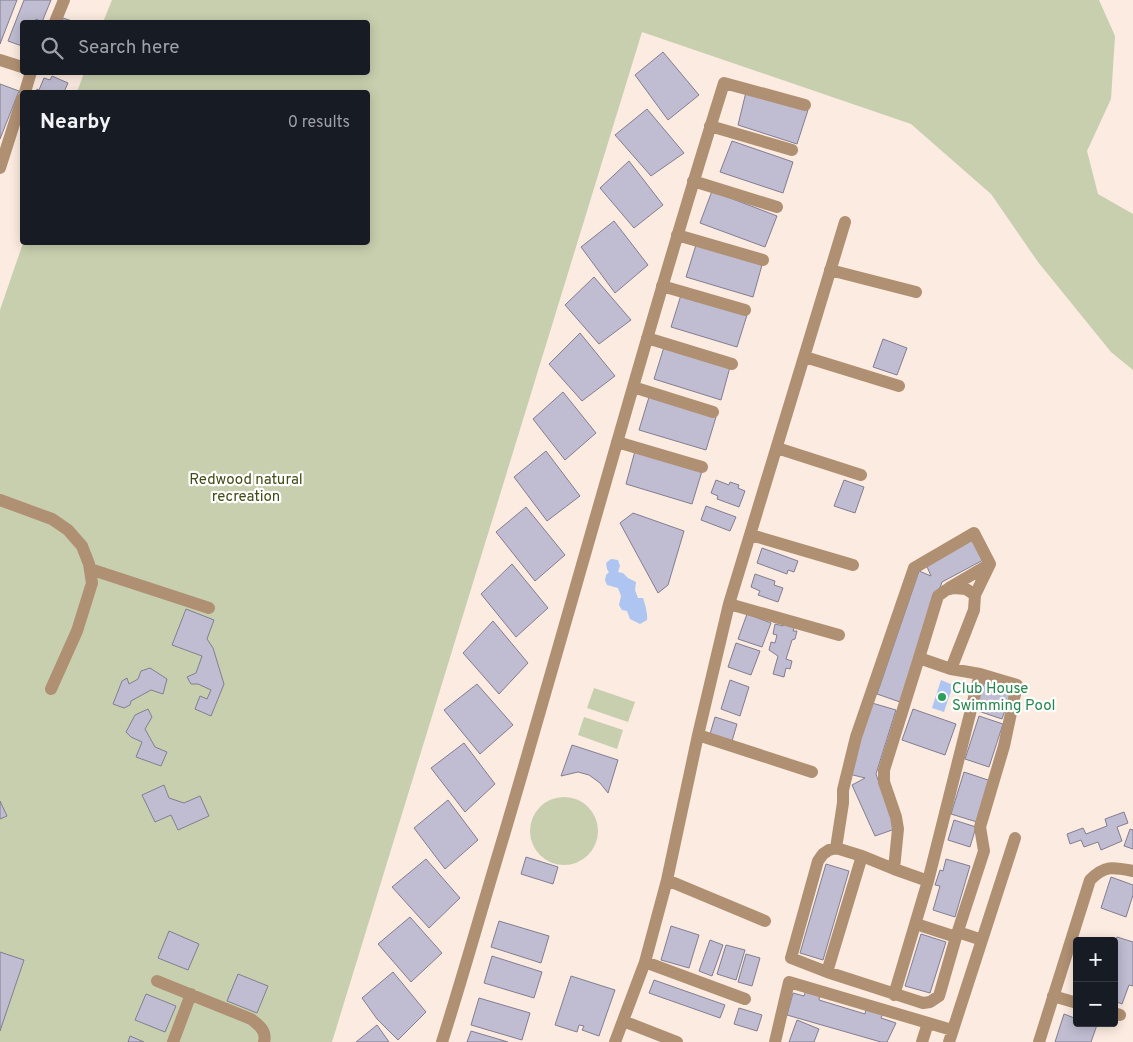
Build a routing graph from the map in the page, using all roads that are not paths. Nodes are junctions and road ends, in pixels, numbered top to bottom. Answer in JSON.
{"nodes":[{"id":1,"x":64,"y":0,"type":"edge"},
{"id":2,"x":56,"y":20,"type":"edge"},
{"id":3,"x":0,"y":60,"type":"edge"},
{"id":4,"x":20,"y":66,"type":"edge"},
{"id":5,"x":30,"y":75,"type":"edge"},
{"id":6,"x":26,"y":90,"type":"edge"},
{"id":7,"x":20,"y":105,"type":"edge"},
{"id":8,"x":805,"y":105,"type":"dead end"},
{"id":9,"x":710,"y":126,"type":"junction"},
{"id":10,"x":792,"y":150,"type":"dead end"},
{"id":11,"x":0,"y":168,"type":"edge"},
{"id":12,"x":693,"y":181,"type":"junction"},
{"id":13,"x":777,"y":206,"type":"dead end"},
{"id":14,"x":845,"y":222,"type":"dead end"},
{"id":15,"x":677,"y":235,"type":"junction"},
{"id":16,"x":763,"y":260,"type":"dead end"},
{"id":17,"x":830,"y":270,"type":"junction"},
{"id":18,"x":662,"y":286,"type":"junction"},
{"id":19,"x":916,"y":292,"type":"dead end"},
{"id":20,"x":745,"y":310,"type":"dead end"},
{"id":21,"x":647,"y":338,"type":"junction"},
{"id":22,"x":805,"y":357,"type":"junction"},
{"id":23,"x":732,"y":364,"type":"dead end"},
{"id":24,"x":899,"y":386,"type":"dead end"},
{"id":25,"x":633,"y":387,"type":"junction"},
{"id":26,"x":713,"y":412,"type":"dead end"},
{"id":27,"x":617,"y":442,"type":"junction"},
{"id":28,"x":777,"y":448,"type":"junction"},
{"id":29,"x":702,"y":467,"type":"dead end"},
{"id":30,"x":861,"y":475,"type":"dead end"},
{"id":31,"x":0,"y":500,"type":"edge"},
{"id":32,"x":751,"y":535,"type":"junction"},
{"id":33,"x":990,"y":564,"type":"junction"},
{"id":34,"x":853,"y":565,"type":"dead end"},
{"id":35,"x":90,"y":569,"type":"junction"},
{"id":36,"x":947,"y":590,"type":"junction"},
{"id":37,"x":975,"y":595,"type":"junction"},
{"id":38,"x":729,"y":604,"type":"junction"},
{"id":39,"x":209,"y":608,"type":"dead end"},
{"id":40,"x":839,"y":635,"type":"dead end"},
{"id":41,"x":919,"y":658,"type":"junction"},
{"id":42,"x":952,"y":669,"type":"junction"},
{"id":43,"x":980,"y":674,"type":"junction"},
{"id":44,"x":51,"y":689,"type":"dead end"},
{"id":45,"x":698,"y":735,"type":"junction"},
{"id":46,"x":812,"y":772,"type":"dead end"},
{"id":47,"x":1014,"y":838,"type":"dead end"},
{"id":48,"x":836,"y":848,"type":"junction"},
{"id":49,"x":862,"y":856,"type":"junction"},
{"id":50,"x":894,"y":869,"type":"junction"},
{"id":51,"x":1133,"y":871,"type":"edge"},
{"id":52,"x":667,"y":880,"type":"junction"},
{"id":53,"x":928,"y":881,"type":"junction"},
{"id":54,"x":765,"y":921,"type":"dead end"},
{"id":55,"x":916,"y":924,"type":"junction"},
{"id":56,"x":957,"y":935,"type":"junction"},
{"id":57,"x":982,"y":940,"type":"junction"},
{"id":58,"x":645,"y":962,"type":"junction"},
{"id":59,"x":827,"y":972,"type":"junction"},
{"id":60,"x":157,"y":981,"type":"dead end"},
{"id":61,"x":191,"y":994,"type":"junction"},
{"id":62,"x":894,"y":994,"type":"junction"},
{"id":63,"x":1053,"y":996,"type":"junction"},
{"id":64,"x":745,"y":999,"type":"dead end"},
{"id":65,"x":1073,"y":1002,"type":"edge"},
{"id":66,"x":623,"y":1021,"type":"junction"},
{"id":67,"x":928,"y":1022,"type":"junction"},
{"id":68,"x":950,"y":1036,"type":"edge"},
{"id":69,"x":173,"y":1042,"type":"edge"},
{"id":70,"x":264,"y":1042,"type":"edge"},
{"id":71,"x":442,"y":1042,"type":"edge"},
{"id":72,"x":615,"y":1042,"type":"edge"},
{"id":73,"x":677,"y":1042,"type":"edge"},
{"id":74,"x":775,"y":1042,"type":"edge"},
{"id":75,"x":922,"y":1042,"type":"edge"},
{"id":76,"x":1038,"y":1042,"type":"edge"}],
"edges":[{"from":1,"to":2,"type":"street"},
{"from":3,"to":4,"type":"street"},
{"from":5,"to":6,"type":"street"},
{"from":7,"to":11,"type":"street"},
{"from":8,"to":9,"type":"street"},
{"from":9,"to":10,"type":"street"},
{"from":9,"to":12,"type":"street"},
{"from":12,"to":13,"type":"street"},
{"from":12,"to":15,"type":"street"},
{"from":14,"to":17,"type":"street"},
{"from":15,"to":16,"type":"street"},
{"from":15,"to":18,"type":"street"},
{"from":17,"to":19,"type":"street"},
{"from":17,"to":22,"type":"street"},
{"from":18,"to":20,"type":"street"},
{"from":18,"to":21,"type":"street"},
{"from":21,"to":23,"type":"street"},
{"from":21,"to":25,"type":"street"},
{"from":22,"to":24,"type":"street"},
{"from":22,"to":28,"type":"street"},
{"from":25,"to":26,"type":"street"},
{"from":25,"to":27,"type":"street"},
{"from":27,"to":29,"type":"street"},
{"from":27,"to":71,"type":"street"},
{"from":28,"to":30,"type":"street"},
{"from":28,"to":32,"type":"street"},
{"from":31,"to":35,"type":"street"},
{"from":32,"to":34,"type":"street"},
{"from":32,"to":38,"type":"street"},
{"from":33,"to":36,"type":"street"},
{"from":33,"to":37,"type":"street"},
{"from":33,"to":48,"type":"street"},
{"from":35,"to":39,"type":"street"},
{"from":35,"to":44,"type":"street"},
{"from":36,"to":37,"type":"street"},
{"from":36,"to":41,"type":"street"},
{"from":37,"to":42,"type":"street"},
{"from":38,"to":40,"type":"street"},
{"from":38,"to":45,"type":"street"},
{"from":41,"to":42,"type":"street"},
{"from":41,"to":50,"type":"street"},
{"from":42,"to":43,"type":"street"},
{"from":43,"to":53,"type":"street"},
{"from":43,"to":56,"type":"street"},
{"from":45,"to":46,"type":"street"},
{"from":45,"to":52,"type":"street"},
{"from":47,"to":57,"type":"street"},
{"from":48,"to":49,"type":"street"},
{"from":48,"to":59,"type":"street"},
{"from":49,"to":50,"type":"street"},
{"from":49,"to":59,"type":"street"},
{"from":50,"to":53,"type":"street"},
{"from":51,"to":63,"type":"street"},
{"from":52,"to":54,"type":"street"},
{"from":52,"to":58,"type":"street"},
{"from":53,"to":55,"type":"street"},
{"from":55,"to":56,"type":"street"},
{"from":55,"to":62,"type":"street"},
{"from":56,"to":57,"type":"street"},
{"from":56,"to":62,"type":"street"},
{"from":57,"to":68,"type":"street"},
{"from":58,"to":64,"type":"street"},
{"from":58,"to":66,"type":"street"},
{"from":59,"to":62,"type":"street"},
{"from":60,"to":61,"type":"street"},
{"from":61,"to":69,"type":"street"},
{"from":61,"to":70,"type":"street"},
{"from":63,"to":65,"type":"street"},
{"from":63,"to":76,"type":"street"},
{"from":66,"to":72,"type":"street"},
{"from":66,"to":73,"type":"street"},
{"from":67,"to":68,"type":"street"},
{"from":67,"to":74,"type":"street"},
{"from":67,"to":75,"type":"street"}]}
